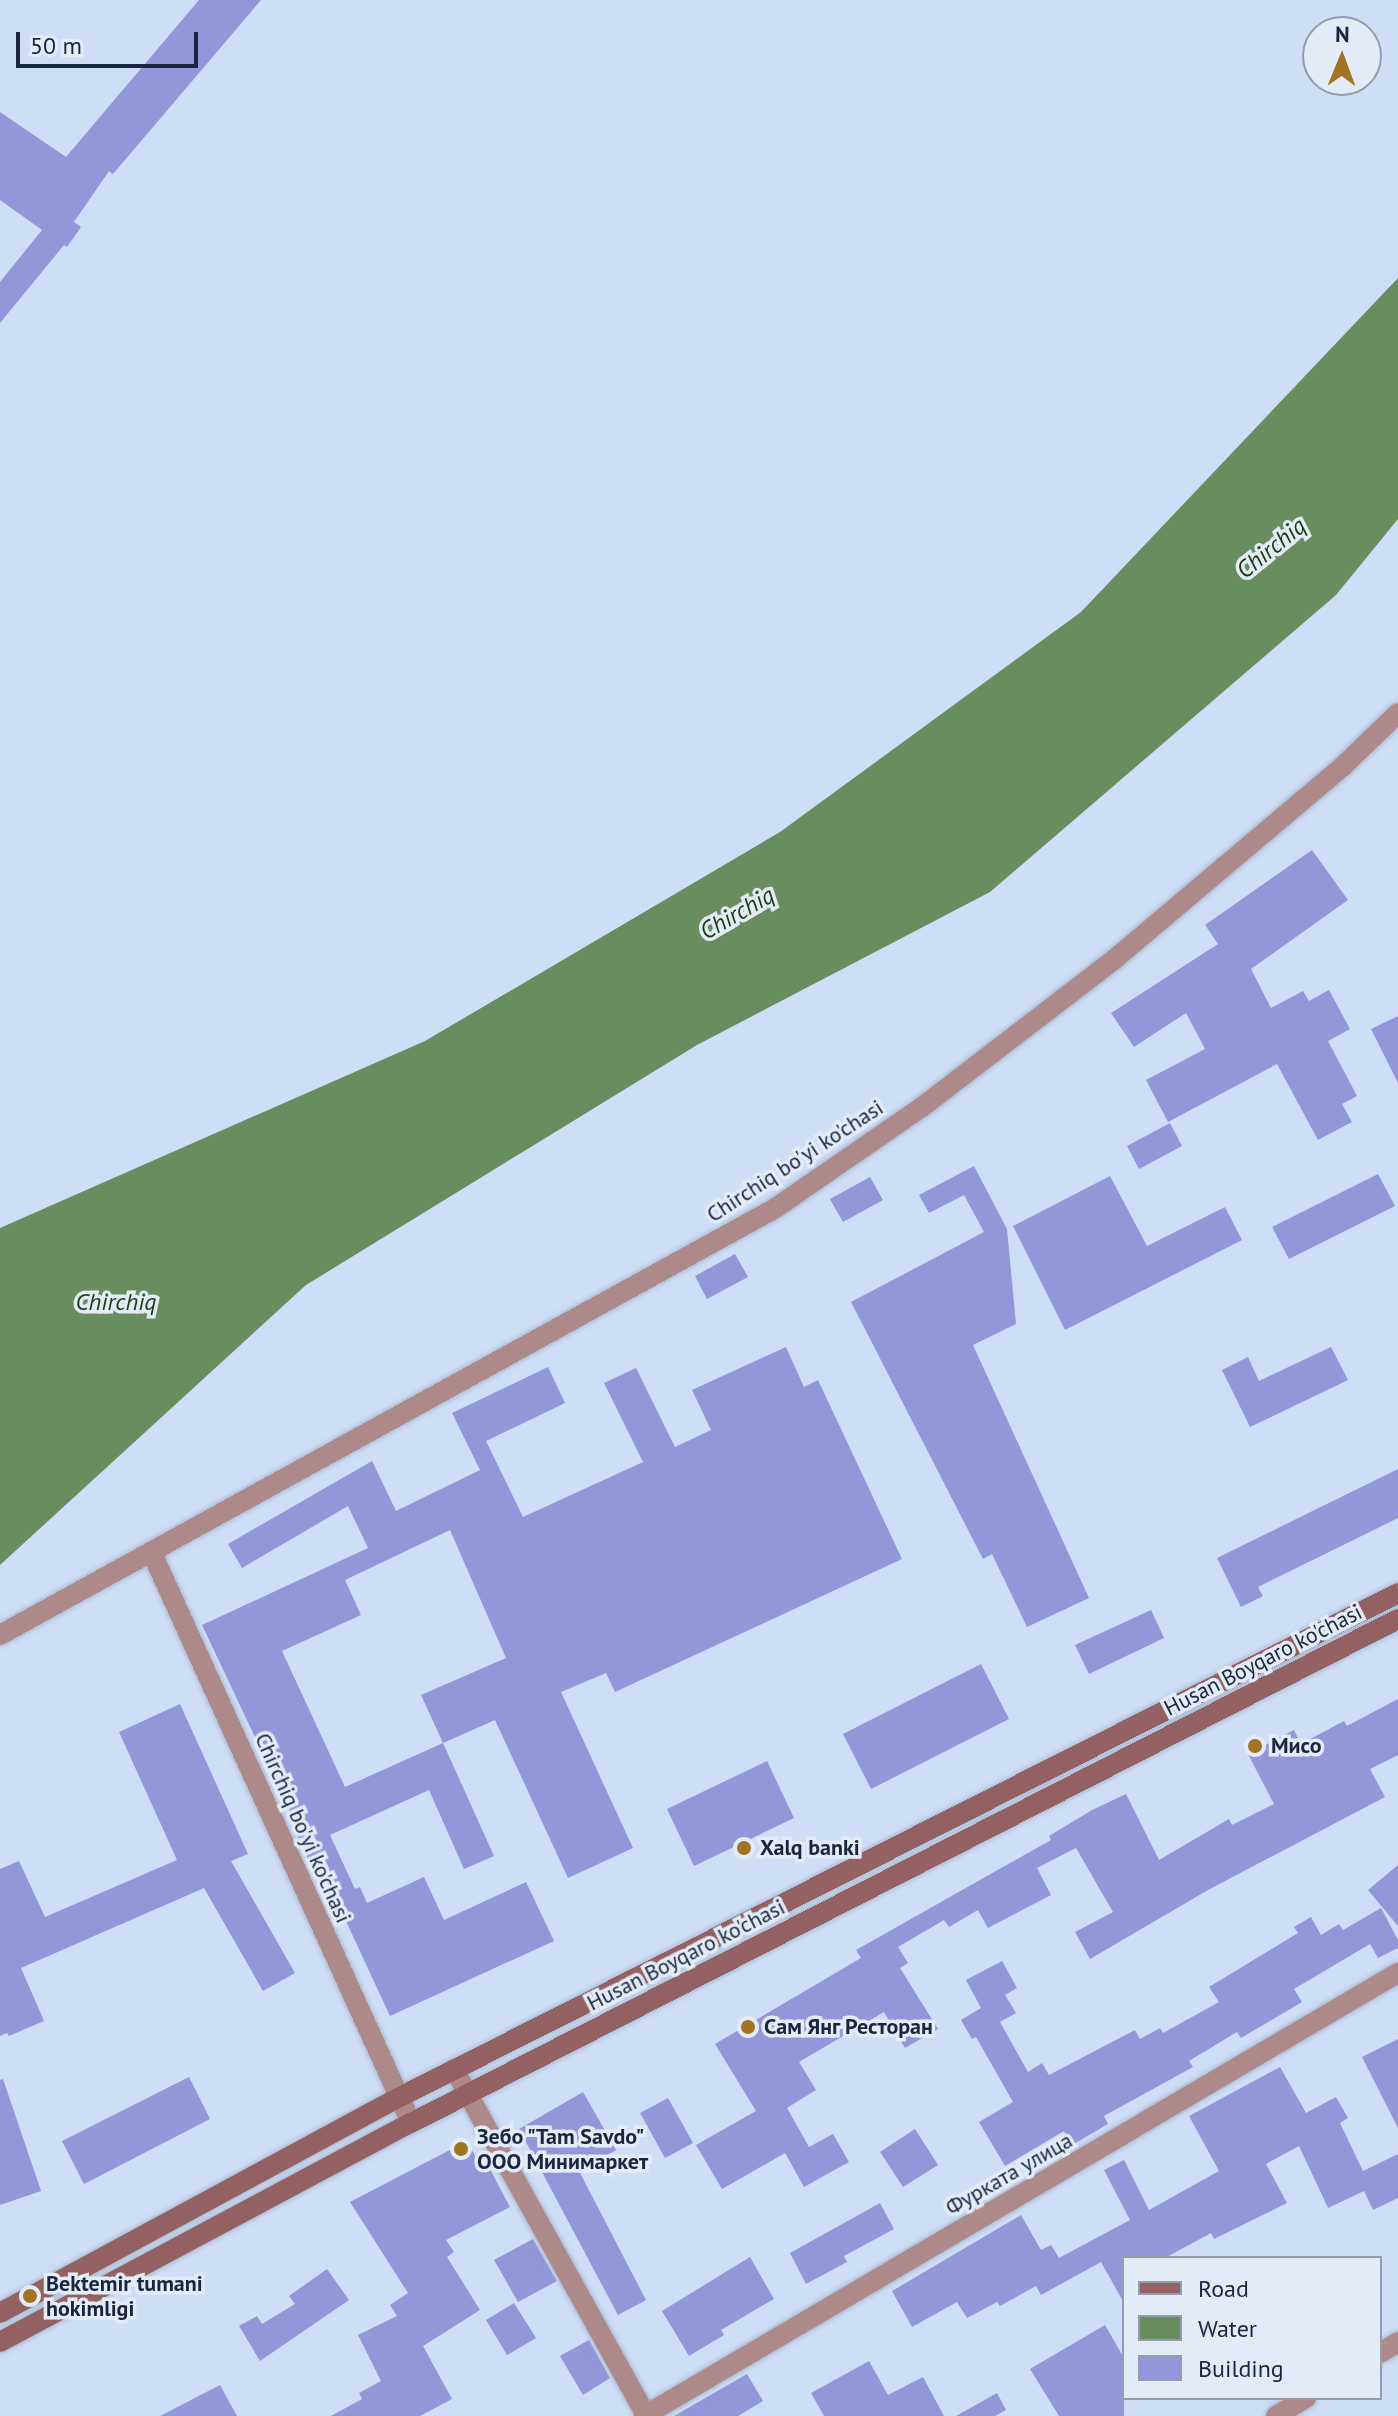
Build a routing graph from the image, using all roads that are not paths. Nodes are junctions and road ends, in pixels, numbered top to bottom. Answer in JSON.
{"nodes":[{"id":1,"x":1398,"y":713,"type":"edge"},
{"id":2,"x":152,"y":1553,"type":"junction"},
{"id":3,"x":1398,"y":1593,"type":"edge"},
{"id":4,"x":1398,"y":1619,"type":"edge"},
{"id":5,"x":0,"y":1635,"type":"edge"},
{"id":6,"x":1398,"y":1973,"type":"edge"},
{"id":7,"x":454,"y":2069,"type":"junction"},
{"id":8,"x":466,"y":2094,"type":"junction"},
{"id":9,"x":398,"y":2098,"type":"junction"},
{"id":10,"x":411,"y":2123,"type":"junction"},
{"id":11,"x":0,"y":2313,"type":"edge"},
{"id":12,"x":0,"y":2342,"type":"edge"},
{"id":13,"x":1303,"y":2400,"type":"edge"},
{"id":14,"x":645,"y":2416,"type":"edge"},
{"id":15,"x":1276,"y":2416,"type":"edge"}],
"edges":[{"from":1,"to":2,"type":"street","name":"Chirchiq bo'yi ko'chasi"},
{"from":2,"to":5,"type":"street","name":"Chirchiq bo'yi ko'chasi"},
{"from":2,"to":9,"type":"street","name":"Chirchiq bo'yi ko'chasi"},
{"from":3,"to":7,"type":"main road","name":"Husan Boyqaro ko'chasi"},
{"from":4,"to":8,"type":"main road","name":"Husan Boyqaro ko'chasi"},
{"from":6,"to":14,"type":"street","name":"Фурката улица"},
{"from":7,"to":8,"type":"street"},
{"from":7,"to":9,"type":"main road","name":"Husan Boyqaro ko'chasi"},
{"from":8,"to":10,"type":"main road","name":"Husan Boyqaro ko'chasi"},
{"from":8,"to":14,"type":"street"},
{"from":9,"to":10,"type":"street","name":"Chirchiq bo'yi ko'chasi"},
{"from":9,"to":11,"type":"main road","name":"Husan Boyqaro ko'chasi"},
{"from":10,"to":12,"type":"main road","name":"Husan Boyqaro ko'chasi"},
{"from":13,"to":15,"type":"street"}]}
